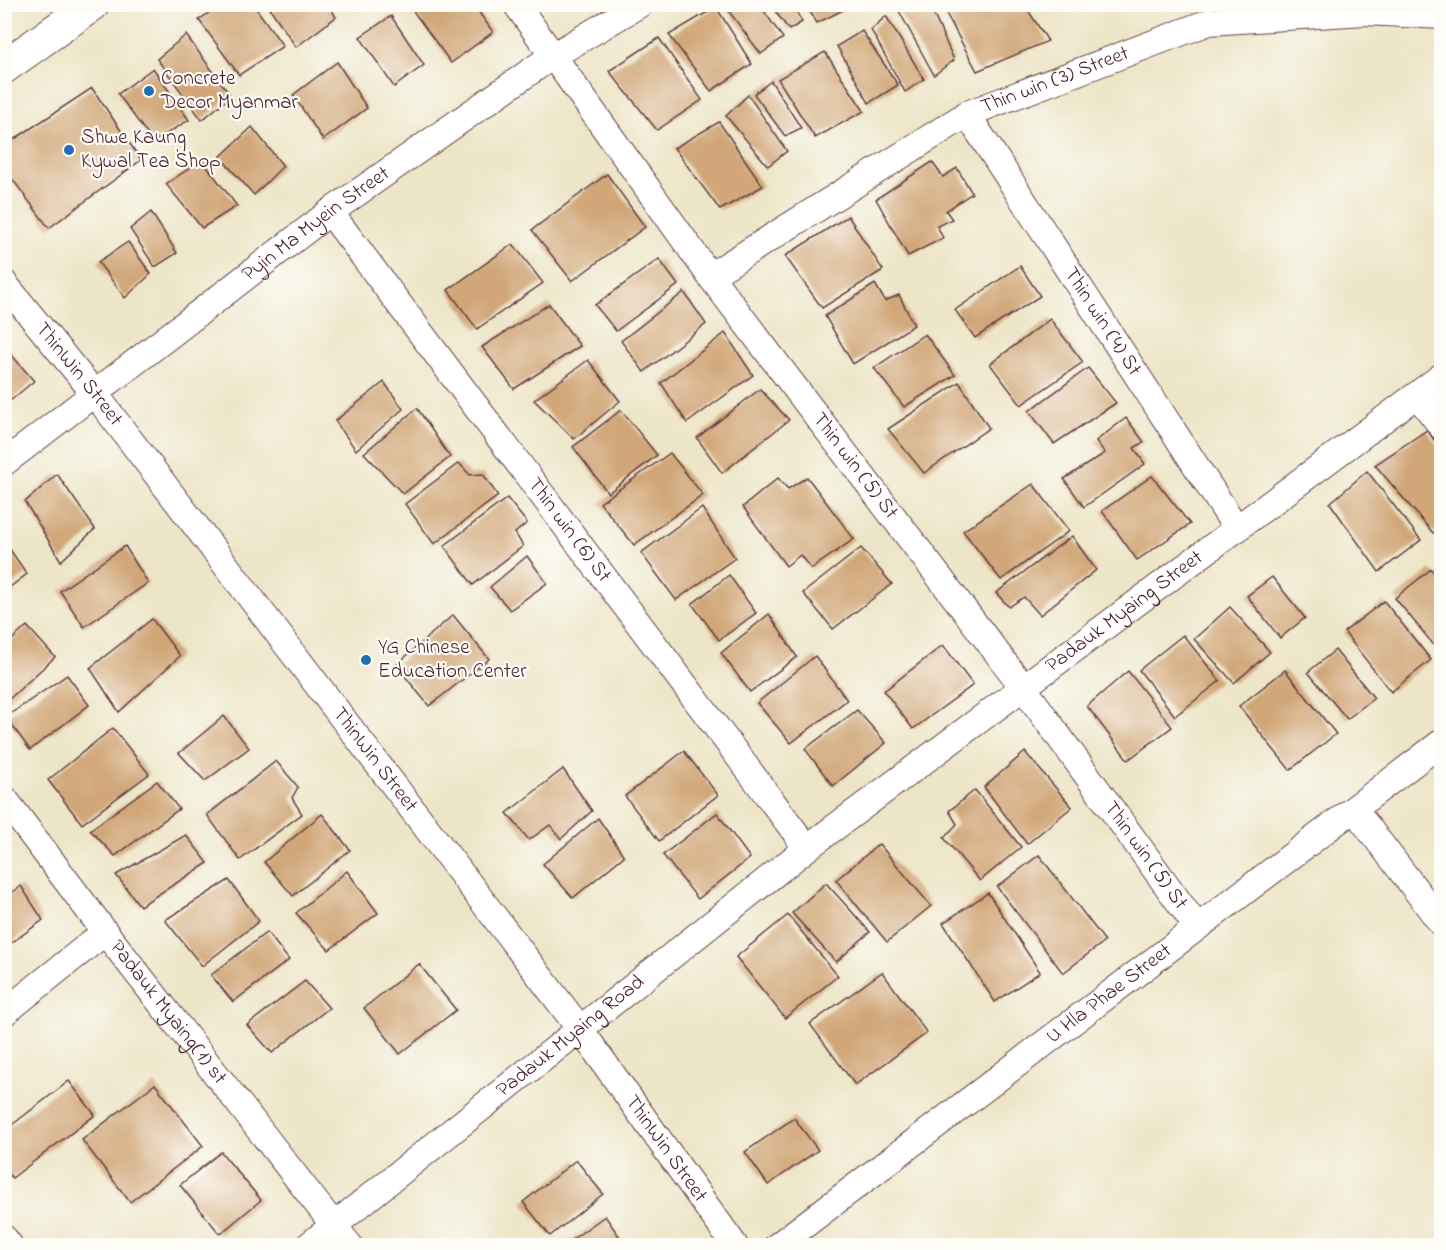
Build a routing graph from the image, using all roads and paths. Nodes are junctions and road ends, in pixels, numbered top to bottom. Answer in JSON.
{"nodes":[{"id":1,"x":93,"y":4,"type":"edge"},
{"id":2,"x":516,"y":4,"type":"edge"},
{"id":3,"x":640,"y":4,"type":"edge"},
{"id":4,"x":1205,"y":13,"type":"edge"},
{"id":5,"x":1442,"y":16,"type":"edge"},
{"id":6,"x":551,"y":57,"type":"junction"},
{"id":7,"x":4,"y":67,"type":"edge"},
{"id":8,"x":967,"y":114,"type":"junction"},
{"id":9,"x":330,"y":212,"type":"junction"},
{"id":10,"x":710,"y":276,"type":"junction"},
{"id":11,"x":4,"y":283,"type":"edge"},
{"id":12,"x":1442,"y":376,"type":"edge"},
{"id":13,"x":95,"y":394,"type":"junction"},
{"id":14,"x":1417,"y":394,"type":"junction"},
{"id":15,"x":1442,"y":427,"type":"edge"},
{"id":16,"x":4,"y":463,"type":"edge"},
{"id":17,"x":1237,"y":528,"type":"junction"},
{"id":18,"x":1023,"y":687,"type":"junction"},
{"id":19,"x":1442,"y":742,"type":"edge"},
{"id":20,"x":4,"y":798,"type":"edge"},
{"id":21,"x":1354,"y":808,"type":"junction"},
{"id":22,"x":807,"y":848,"type":"junction"},
{"id":23,"x":1442,"y":924,"type":"edge"},
{"id":24,"x":1197,"y":927,"type":"junction"},
{"id":25,"x":105,"y":932,"type":"junction"},
{"id":26,"x":4,"y":1013,"type":"edge"},
{"id":27,"x":580,"y":1029,"type":"junction"},
{"id":28,"x":334,"y":1225,"type":"junction"},
{"id":29,"x":4,"y":1238,"type":"edge"},
{"id":30,"x":10,"y":1245,"type":"edge"},
{"id":31,"x":308,"y":1245,"type":"edge"},
{"id":32,"x":350,"y":1245,"type":"edge"},
{"id":33,"x":735,"y":1245,"type":"edge"},
{"id":34,"x":777,"y":1245,"type":"edge"}],
"edges":[{"from":1,"to":7,"type":"main road"},
{"from":2,"to":6,"type":"street","name":"Thin win (5) St"},
{"from":3,"to":6,"type":"street","name":"Pyin Ma Myein Street"},
{"from":4,"to":5,"type":"street","name":"Thin win (3) Street"},
{"from":4,"to":8,"type":"street","name":"Thin win (3) Street"},
{"from":6,"to":9,"type":"street","name":"Pyin Ma Myein Street"},
{"from":6,"to":10,"type":"street","name":"Thin win (5) St"},
{"from":8,"to":10,"type":"street","name":"Thin win (3) Street"},
{"from":8,"to":17,"type":"street","name":"Thin win (4) St"},
{"from":9,"to":13,"type":"street","name":"Pyin Ma Myein Street"},
{"from":9,"to":22,"type":"street","name":"Thin win (6) St"},
{"from":10,"to":18,"type":"street","name":"Thin win (5) St"},
{"from":11,"to":13,"type":"street","name":"ThinWin Street"},
{"from":12,"to":14,"type":"street","name":"Padauk Myaing Street"},
{"from":13,"to":16,"type":"street","name":"Pyin Ma Myein Street"},
{"from":13,"to":27,"type":"street","name":"ThinWin Street"},
{"from":14,"to":15,"type":"street"},
{"from":14,"to":17,"type":"street","name":"Padauk Myaing Street"},
{"from":17,"to":18,"type":"street","name":"Padauk Myaing Street"},
{"from":18,"to":22,"type":"street","name":"Padauk Myaing Street"},
{"from":18,"to":24,"type":"street","name":"Thin win (5) St"},
{"from":19,"to":21,"type":"street","name":"U Hla Phae Street"},
{"from":20,"to":25,"type":"street","name":"Padauk Myaing(1) st"},
{"from":21,"to":23,"type":"street"},
{"from":21,"to":24,"type":"street","name":"U Hla Phae Street"},
{"from":22,"to":27,"type":"street","name":"Padauk Myaing Road"},
{"from":24,"to":34,"type":"street","name":"U Hla Phae Street"},
{"from":25,"to":26,"type":"street"},
{"from":25,"to":28,"type":"street","name":"Padauk Myaing(1) st"},
{"from":27,"to":28,"type":"street","name":"Padauk Myaing Road"},
{"from":27,"to":33,"type":"street","name":"ThinWin Street"},
{"from":28,"to":31,"type":"street","name":"Padauk Myaing Road"},
{"from":28,"to":32,"type":"street","name":"Padauk Myaing(1) st"},
{"from":29,"to":30,"type":"street"}]}
